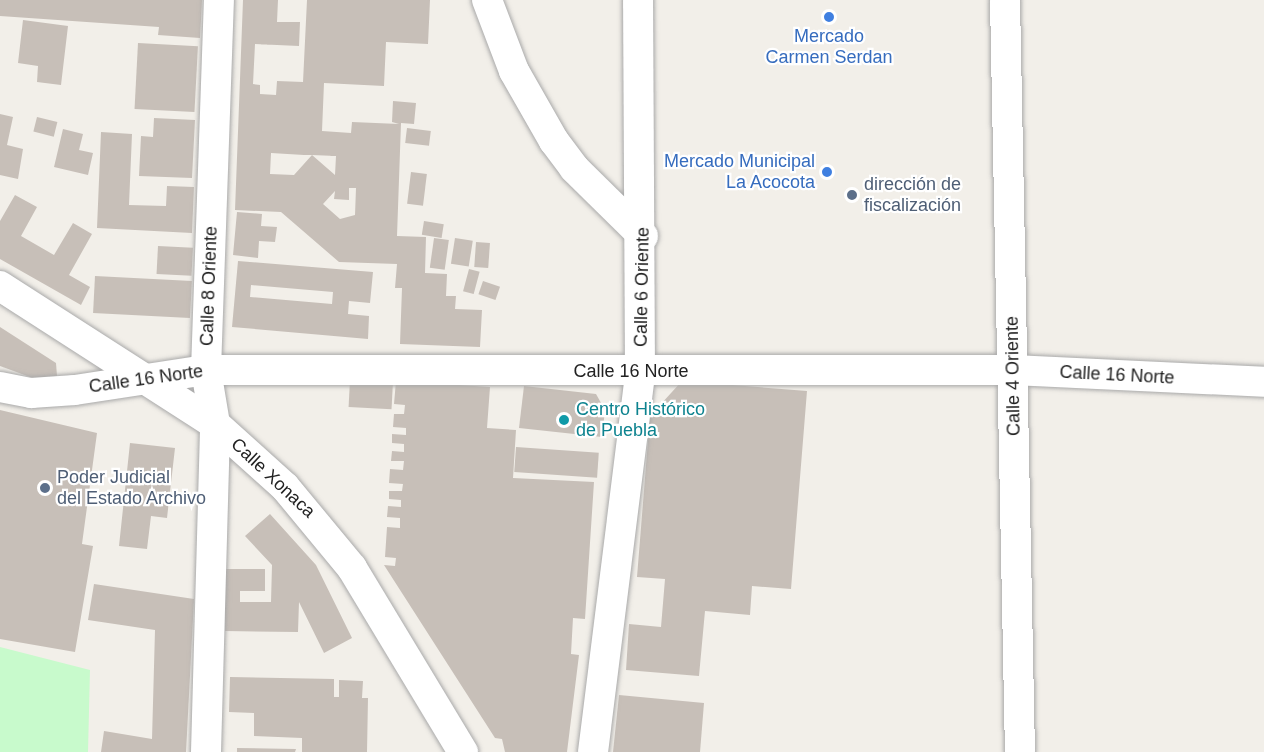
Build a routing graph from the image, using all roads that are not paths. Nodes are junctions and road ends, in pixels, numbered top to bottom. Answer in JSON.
{"nodes":[{"id":1,"x":219,"y":0,"type":"edge"},
{"id":2,"x":487,"y":0,"type":"edge"},
{"id":3,"x":638,"y":0,"type":"edge"},
{"id":4,"x":1005,"y":0,"type":"edge"},
{"id":5,"x":643,"y":236,"type":"junction"},
{"id":6,"x":0,"y":286,"type":"edge"},
{"id":7,"x":206,"y":370,"type":"junction"},
{"id":8,"x":1013,"y":370,"type":"junction"},
{"id":9,"x":640,"y":372,"type":"junction"},
{"id":10,"x":142,"y":378,"type":"junction"},
{"id":11,"x":1264,"y":382,"type":"edge"},
{"id":12,"x":0,"y":387,"type":"edge"},
{"id":13,"x":215,"y":424,"type":"junction"},
{"id":14,"x":206,"y":752,"type":"edge"},
{"id":15,"x":463,"y":752,"type":"edge"},
{"id":16,"x":593,"y":752,"type":"edge"},
{"id":17,"x":1020,"y":752,"type":"edge"}],
"edges":[{"from":1,"to":7,"type":"street","name":"Calle 8 Oriente"},
{"from":2,"to":5,"type":"street"},
{"from":3,"to":5,"type":"street","name":"Calle 6 Oriente"},
{"from":4,"to":8,"type":"street","name":"Calle 4 Oriente"},
{"from":5,"to":9,"type":"street","name":"Calle 6 Oriente"},
{"from":6,"to":10,"type":"street","name":"Calle Xonaca"},
{"from":7,"to":9,"type":"street","name":"Calle 16 Norte"},
{"from":7,"to":10,"type":"street","name":"Calle 16 Norte"},
{"from":7,"to":13,"type":"street","name":"Calle 8 Oriente"},
{"from":8,"to":9,"type":"street","name":"Calle 16 Norte"},
{"from":8,"to":11,"type":"street","name":"Calle 16 Norte"},
{"from":8,"to":17,"type":"street","name":"Calle 4 Oriente"},
{"from":9,"to":16,"type":"street","name":"Calle 6 Oriente"},
{"from":10,"to":12,"type":"street","name":"Calle 16 Norte"},
{"from":10,"to":13,"type":"street","name":"Calle Xonaca"},
{"from":13,"to":14,"type":"street","name":"Calle 8 Oriente"},
{"from":13,"to":15,"type":"street","name":"Calle Xonaca"}]}
